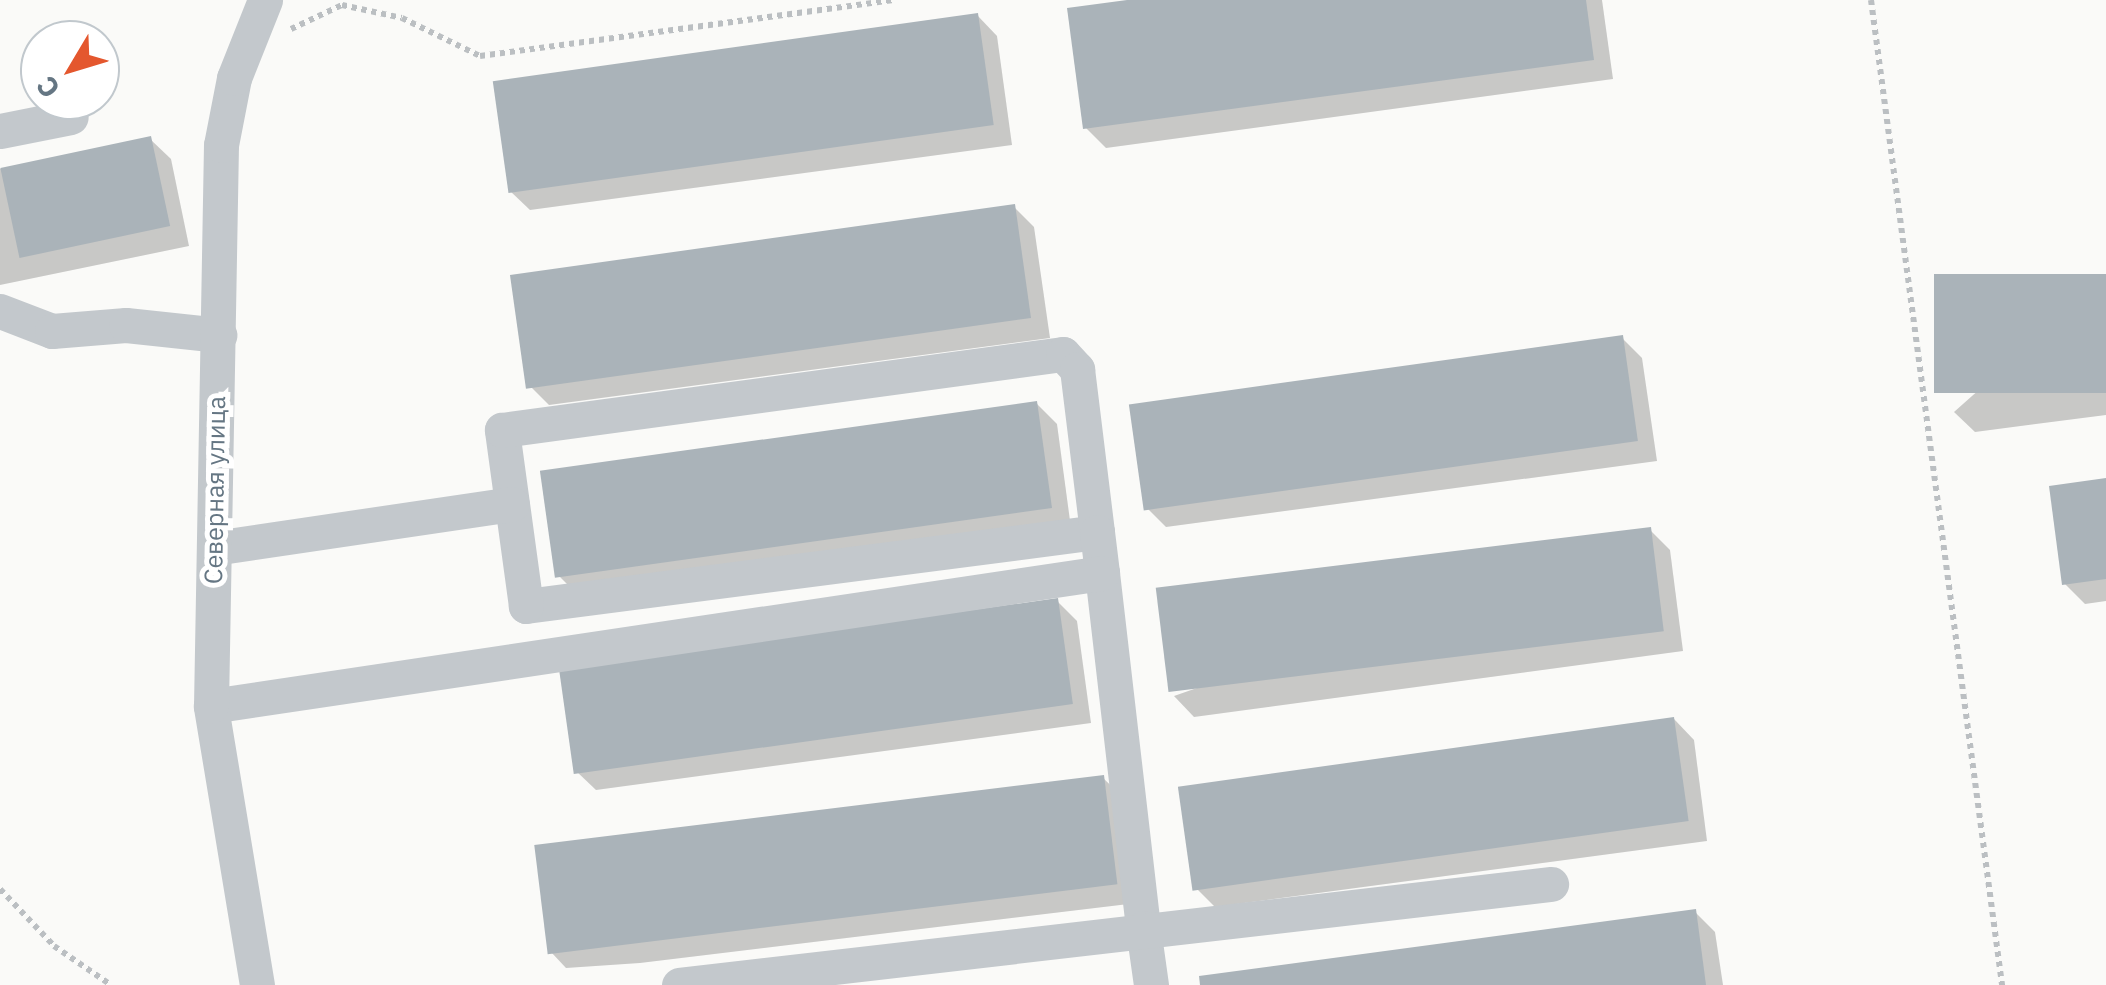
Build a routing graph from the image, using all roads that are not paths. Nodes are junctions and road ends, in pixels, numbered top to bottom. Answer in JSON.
{"nodes":[{"id":1,"x":266,"y":0,"type":"edge"},
{"id":2,"x":56,"y":120,"type":"edge"},
{"id":3,"x":0,"y":131,"type":"edge"},
{"id":4,"x":0,"y":311,"type":"edge"},
{"id":5,"x":219,"y":335,"type":"junction"},
{"id":6,"x":512,"y":504,"type":"junction"},
{"id":7,"x":1097,"y":532,"type":"junction"},
{"id":8,"x":214,"y":548,"type":"junction"},
{"id":9,"x":1102,"y":573,"type":"junction"},
{"id":10,"x":211,"y":706,"type":"junction"},
{"id":11,"x":1551,"y":884,"type":"dead end"},
{"id":12,"x":1143,"y":928,"type":"junction"},
{"id":13,"x":257,"y":985,"type":"edge"},
{"id":14,"x":679,"y":985,"type":"edge"},
{"id":15,"x":1151,"y":985,"type":"edge"}],
"edges":[{"from":1,"to":5,"type":"street","name":"Северная улица"},
{"from":2,"to":3,"type":"street"},
{"from":4,"to":5,"type":"street"},
{"from":5,"to":8,"type":"street","name":"Северная улица"},
{"from":6,"to":7,"type":"street"},
{"from":6,"to":7,"type":"street"},
{"from":6,"to":8,"type":"street"},
{"from":7,"to":9,"type":"street"},
{"from":8,"to":10,"type":"street","name":"Северная улица"},
{"from":9,"to":10,"type":"street"},
{"from":9,"to":12,"type":"street"},
{"from":10,"to":13,"type":"street","name":"Северная улица"},
{"from":11,"to":12,"type":"street"},
{"from":12,"to":14,"type":"street"},
{"from":12,"to":15,"type":"street"}]}
